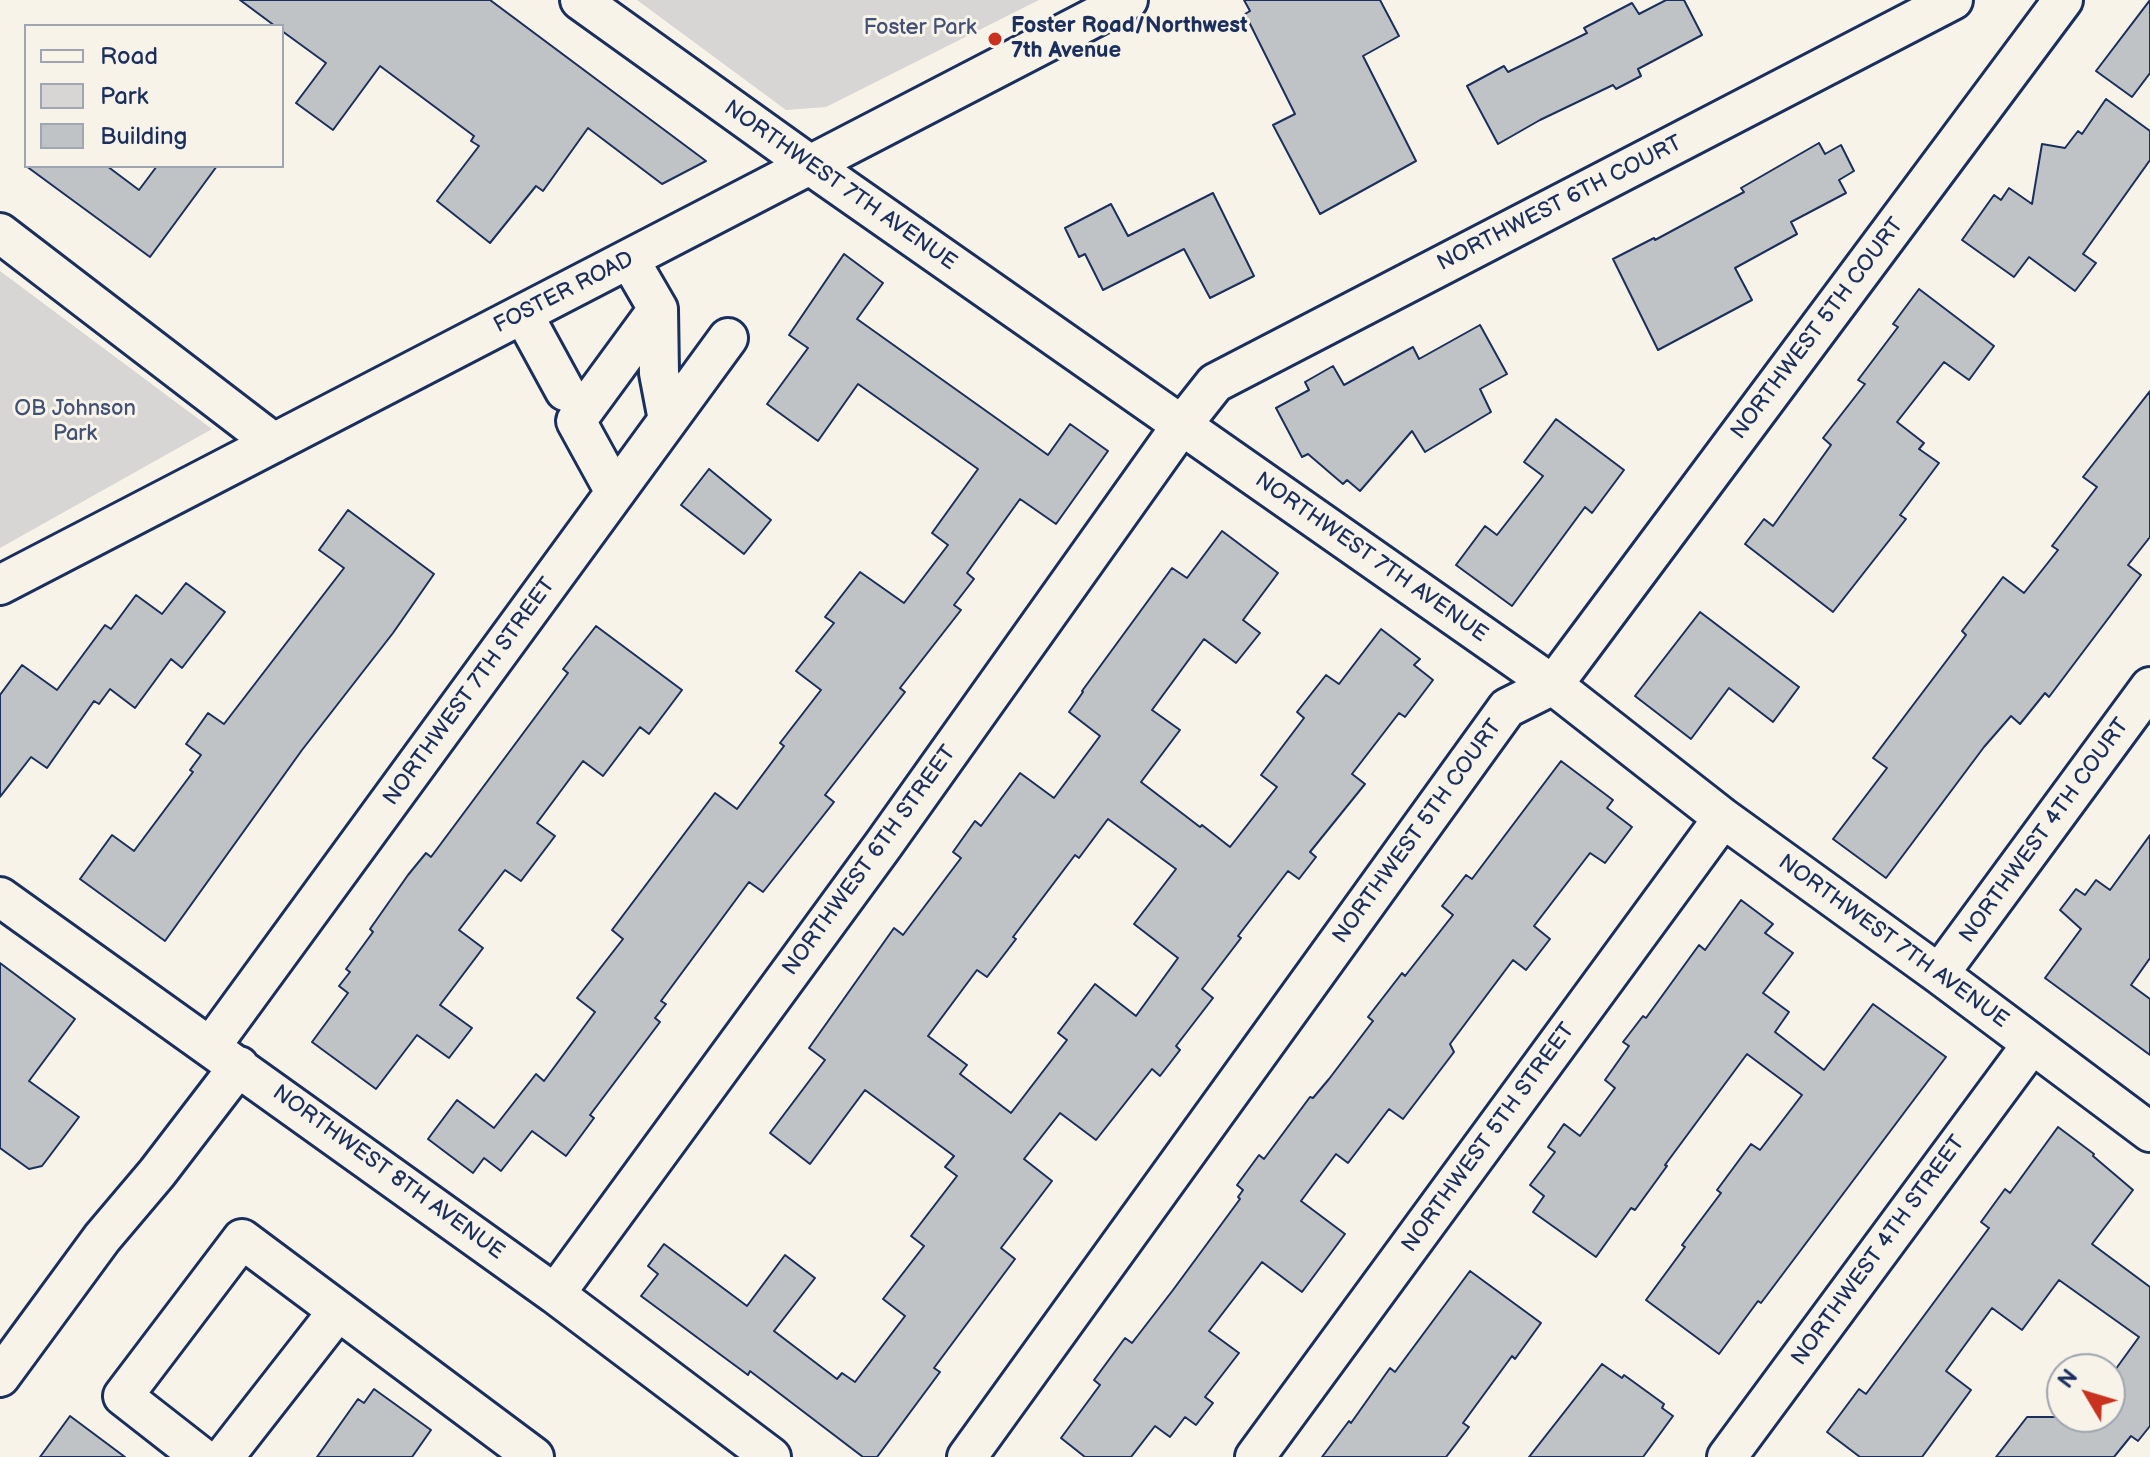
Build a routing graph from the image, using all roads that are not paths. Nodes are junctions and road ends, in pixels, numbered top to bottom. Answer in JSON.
{"nodes":[{"id":1,"x":580,"y":0,"type":"edge"},
{"id":2,"x":1128,"y":0,"type":"edge"},
{"id":3,"x":1953,"y":0,"type":"edge"},
{"id":4,"x":2063,"y":0,"type":"edge"},
{"id":5,"x":810,"y":165,"type":"junction"},
{"id":6,"x":0,"y":233,"type":"edge"},
{"id":7,"x":629,"y":259,"type":"junction"},
{"id":8,"x":658,"y":309,"type":"junction"},
{"id":9,"x":523,"y":314,"type":"junction"},
{"id":10,"x":728,"y":338,"type":"dead end"},
{"id":11,"x":565,"y":391,"type":"dead end"},
{"id":12,"x":668,"y":420,"type":"junction"},
{"id":13,"x":1181,"y":426,"type":"junction"},
{"id":14,"x":274,"y":443,"type":"junction"},
{"id":15,"x":615,"y":492,"type":"junction"},
{"id":16,"x":0,"y":585,"type":"edge"},
{"id":17,"x":1553,"y":685,"type":"junction"},
{"id":18,"x":2150,"y":687,"type":"edge"},
{"id":19,"x":1723,"y":818,"type":"junction"},
{"id":20,"x":0,"y":897,"type":"edge"},
{"id":21,"x":1939,"y":974,"type":"junction"},
{"id":22,"x":2032,"y":1044,"type":"junction"},
{"id":23,"x":225,"y":1056,"type":"junction"},
{"id":24,"x":2150,"y":1132,"type":"edge"},
{"id":25,"x":555,"y":1294,"type":"junction"},
{"id":26,"x":338,"y":1311,"type":"junction"},
{"id":27,"x":0,"y":1377,"type":"edge"},
{"id":28,"x":201,"y":1457,"type":"edge"},
{"id":29,"x":224,"y":1457,"type":"edge"},
{"id":30,"x":534,"y":1457,"type":"edge"},
{"id":31,"x":771,"y":1457,"type":"edge"},
{"id":32,"x":967,"y":1457,"type":"edge"},
{"id":33,"x":1255,"y":1457,"type":"edge"},
{"id":34,"x":1727,"y":1457,"type":"edge"}],
"edges":[{"from":1,"to":5,"type":"street","name":"NORTHWEST 7TH AVENUE"},
{"from":2,"to":5,"type":"street","name":"FOSTER ROAD"},
{"from":3,"to":13,"type":"street","name":"NORTHWEST 6TH COURT"},
{"from":4,"to":17,"type":"street","name":"NORTHWEST 5TH COURT"},
{"from":5,"to":7,"type":"street","name":"FOSTER ROAD"},
{"from":5,"to":13,"type":"street","name":"NORTHWEST 7TH AVENUE"},
{"from":6,"to":14,"type":"street"},
{"from":7,"to":8,"type":"street"},
{"from":7,"to":9,"type":"street","name":"FOSTER ROAD"},
{"from":8,"to":12,"type":"street"},
{"from":8,"to":15,"type":"street"},
{"from":9,"to":11,"type":"street"},
{"from":9,"to":14,"type":"street","name":"FOSTER ROAD"},
{"from":10,"to":12,"type":"street","name":"NORTHWEST 7TH STREET"},
{"from":12,"to":15,"type":"street","name":"NORTHWEST 7TH STREET"},
{"from":13,"to":17,"type":"street","name":"NORTHWEST 7TH AVENUE"},
{"from":13,"to":25,"type":"street","name":"NORTHWEST 6TH STREET"},
{"from":14,"to":16,"type":"street","name":"FOSTER ROAD"},
{"from":15,"to":23,"type":"street","name":"NORTHWEST 7TH STREET"},
{"from":17,"to":19,"type":"street","name":"NORTHWEST 7TH AVENUE"},
{"from":17,"to":32,"type":"street","name":"NORTHWEST 5TH COURT"},
{"from":18,"to":21,"type":"street","name":"NORTHWEST 4TH COURT"},
{"from":19,"to":21,"type":"street","name":"NORTHWEST 7TH AVENUE"},
{"from":19,"to":33,"type":"street","name":"NORTHWEST 5TH STREET"},
{"from":20,"to":23,"type":"street","name":"NORTHWEST 8TH AVENUE"},
{"from":21,"to":22,"type":"street","name":"NORTHWEST 7TH AVENUE"},
{"from":22,"to":24,"type":"street","name":"NORTHWEST 7TH AVENUE"},
{"from":22,"to":34,"type":"street","name":"NORTHWEST 4TH STREET"},
{"from":23,"to":25,"type":"street","name":"NORTHWEST 8TH AVENUE"},
{"from":23,"to":27,"type":"street","name":"NORTHWEST 7TH STREET"},
{"from":25,"to":31,"type":"street","name":"NORTHWEST 8TH AVENUE"},
{"from":26,"to":28,"type":"street"},
{"from":26,"to":29,"type":"street"},
{"from":26,"to":30,"type":"street"}]}
